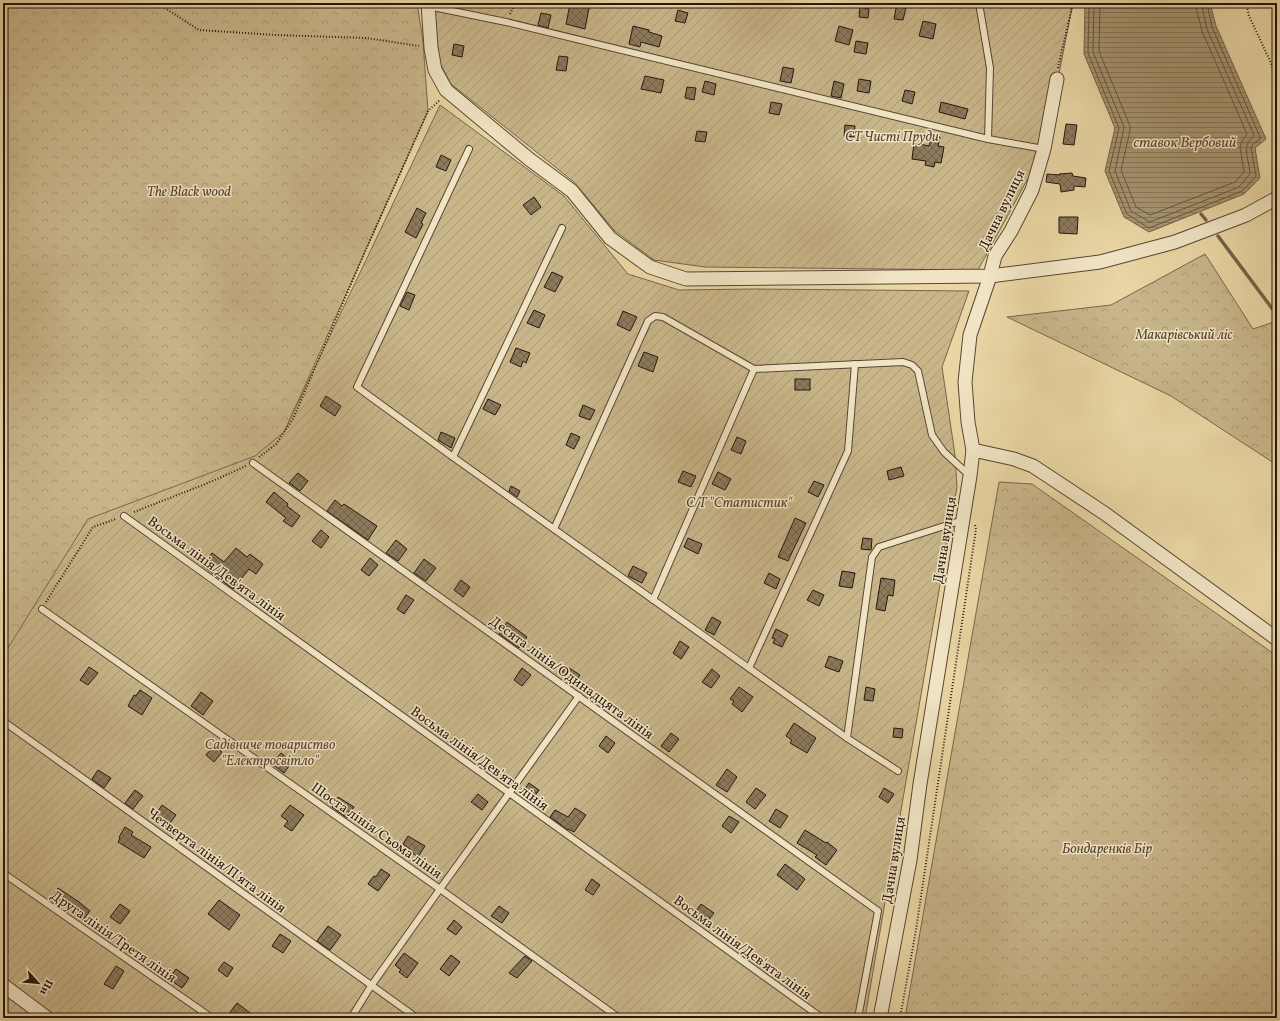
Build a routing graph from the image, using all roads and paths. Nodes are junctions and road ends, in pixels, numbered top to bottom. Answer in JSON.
{"nodes":[{"id":1,"x":158,"y":3,"type":"edge"},
{"id":2,"x":516,"y":3,"type":"edge"},
{"id":3,"x":978,"y":3,"type":"edge"},
{"id":4,"x":1073,"y":3,"type":"edge"},
{"id":5,"x":1246,"y":3,"type":"edge"},
{"id":6,"x":428,"y":4,"type":"edge"},
{"id":7,"x":506,"y":22,"type":"junction"},
{"id":8,"x":431,"y":48,"type":"junction"},
{"id":9,"x":1056,"y":79,"type":"joint"},
{"id":10,"x":1277,"y":86,"type":"edge"},
{"id":11,"x":448,"y":92,"type":"junction"},
{"id":12,"x":988,"y":139,"type":"junction"},
{"id":13,"x":1044,"y":148,"type":"junction"},
{"id":14,"x":469,"y":149,"type":"dead end"},
{"id":15,"x":1277,"y":198,"type":"edge"},
{"id":16,"x":562,"y":228,"type":"dead end"},
{"id":17,"x":990,"y":276,"type":"junction"},
{"id":18,"x":855,"y":364,"type":"junction"},
{"id":19,"x":754,"y":369,"type":"junction"},
{"id":20,"x":973,"y":450,"type":"junction"},
{"id":21,"x":453,"y":457,"type":"junction"},
{"id":22,"x":253,"y":463,"type":"junction"},
{"id":23,"x":970,"y":476,"type":"junction"},
{"id":24,"x":124,"y":516,"type":"junction"},
{"id":25,"x":969,"y":521,"type":"junction"},
{"id":26,"x":554,"y":529,"type":"junction"},
{"id":27,"x":653,"y":600,"type":"junction"},
{"id":28,"x":42,"y":608,"type":"joint"},
{"id":29,"x":1277,"y":639,"type":"edge"},
{"id":30,"x":749,"y":668,"type":"junction"},
{"id":31,"x":579,"y":696,"type":"junction"},
{"id":32,"x":3,"y":721,"type":"edge"},
{"id":33,"x":847,"y":738,"type":"junction"},
{"id":34,"x":898,"y":772,"type":"dead end"},
{"id":35,"x":508,"y":793,"type":"junction"},
{"id":36,"x":3,"y":873,"type":"edge"},
{"id":37,"x":440,"y":889,"type":"junction"},
{"id":38,"x":3,"y":986,"type":"edge"},
{"id":39,"x":371,"y":986,"type":"junction"},
{"id":40,"x":47,"y":1018,"type":"edge"},
{"id":41,"x":212,"y":1018,"type":"edge"},
{"id":42,"x":351,"y":1018,"type":"edge"},
{"id":43,"x":417,"y":1018,"type":"edge"},
{"id":44,"x":619,"y":1018,"type":"edge"},
{"id":45,"x":822,"y":1018,"type":"edge"},
{"id":46,"x":858,"y":1018,"type":"edge"},
{"id":47,"x":880,"y":1018,"type":"edge"},
{"id":48,"x":900,"y":1018,"type":"edge"}],
"edges":[{"from":1,"to":8,"type":"path"},
{"from":2,"to":7,"type":"path"},
{"from":3,"to":12,"type":"lane"},
{"from":4,"to":9,"type":"path"},
{"from":5,"to":10,"type":"path"},
{"from":6,"to":7,"type":"lane"},
{"from":6,"to":8,"type":"street"},
{"from":7,"to":12,"type":"lane"},
{"from":8,"to":11,"type":"street"},
{"from":9,"to":13,"type":"street","name":"Дачна вулиця"},
{"from":11,"to":17,"type":"street"},
{"from":11,"to":22,"type":"path"},
{"from":12,"to":13,"type":"lane"},
{"from":13,"to":17,"type":"street","name":"Дачна вулиця"},
{"from":14,"to":21,"type":"lane"},
{"from":15,"to":17,"type":"street"},
{"from":16,"to":21,"type":"lane"},
{"from":17,"to":20,"type":"street","name":"Дачна вулиця"},
{"from":18,"to":19,"type":"lane"},
{"from":18,"to":23,"type":"lane"},
{"from":18,"to":30,"type":"lane"},
{"from":19,"to":26,"type":"lane"},
{"from":19,"to":27,"type":"lane"},
{"from":20,"to":23,"type":"street","name":"Дачна вулиця"},
{"from":20,"to":29,"type":"street"},
{"from":21,"to":26,"type":"lane"},
{"from":22,"to":24,"type":"path"},
{"from":22,"to":31,"type":"lane","name":"Десята лінія/Одинадцята лінія"},
{"from":23,"to":25,"type":"street","name":"Дачна вулиця"},
{"from":24,"to":28,"type":"path"},
{"from":24,"to":35,"type":"lane","name":"Восьма лінія/Дев'ята лінія"},
{"from":25,"to":33,"type":"lane"},
{"from":25,"to":47,"type":"street","name":"Дачна вулиця"},
{"from":25,"to":48,"type":"path"},
{"from":26,"to":27,"type":"lane"},
{"from":27,"to":30,"type":"lane"},
{"from":28,"to":37,"type":"lane","name":"Шоста лінія/Сьома лінія"},
{"from":30,"to":33,"type":"lane"},
{"from":31,"to":35,"type":"lane"},
{"from":31,"to":46,"type":"lane","name":"Десята лінія/Одинадцята лінія"},
{"from":32,"to":39,"type":"lane","name":"Четверта лінія/П'ята лінія"},
{"from":33,"to":34,"type":"lane"},
{"from":35,"to":37,"type":"lane"},
{"from":35,"to":45,"type":"lane","name":"Восьма лінія/Дев'ята лінія"},
{"from":36,"to":41,"type":"lane","name":"Друга лінія/Третя лінія"},
{"from":37,"to":39,"type":"lane"},
{"from":37,"to":44,"type":"lane","name":"Шоста лінія/Сьома лінія"},
{"from":38,"to":40,"type":"street"},
{"from":39,"to":42,"type":"lane"},
{"from":39,"to":43,"type":"lane","name":"Четверта лінія/П'ята лінія"}]}
